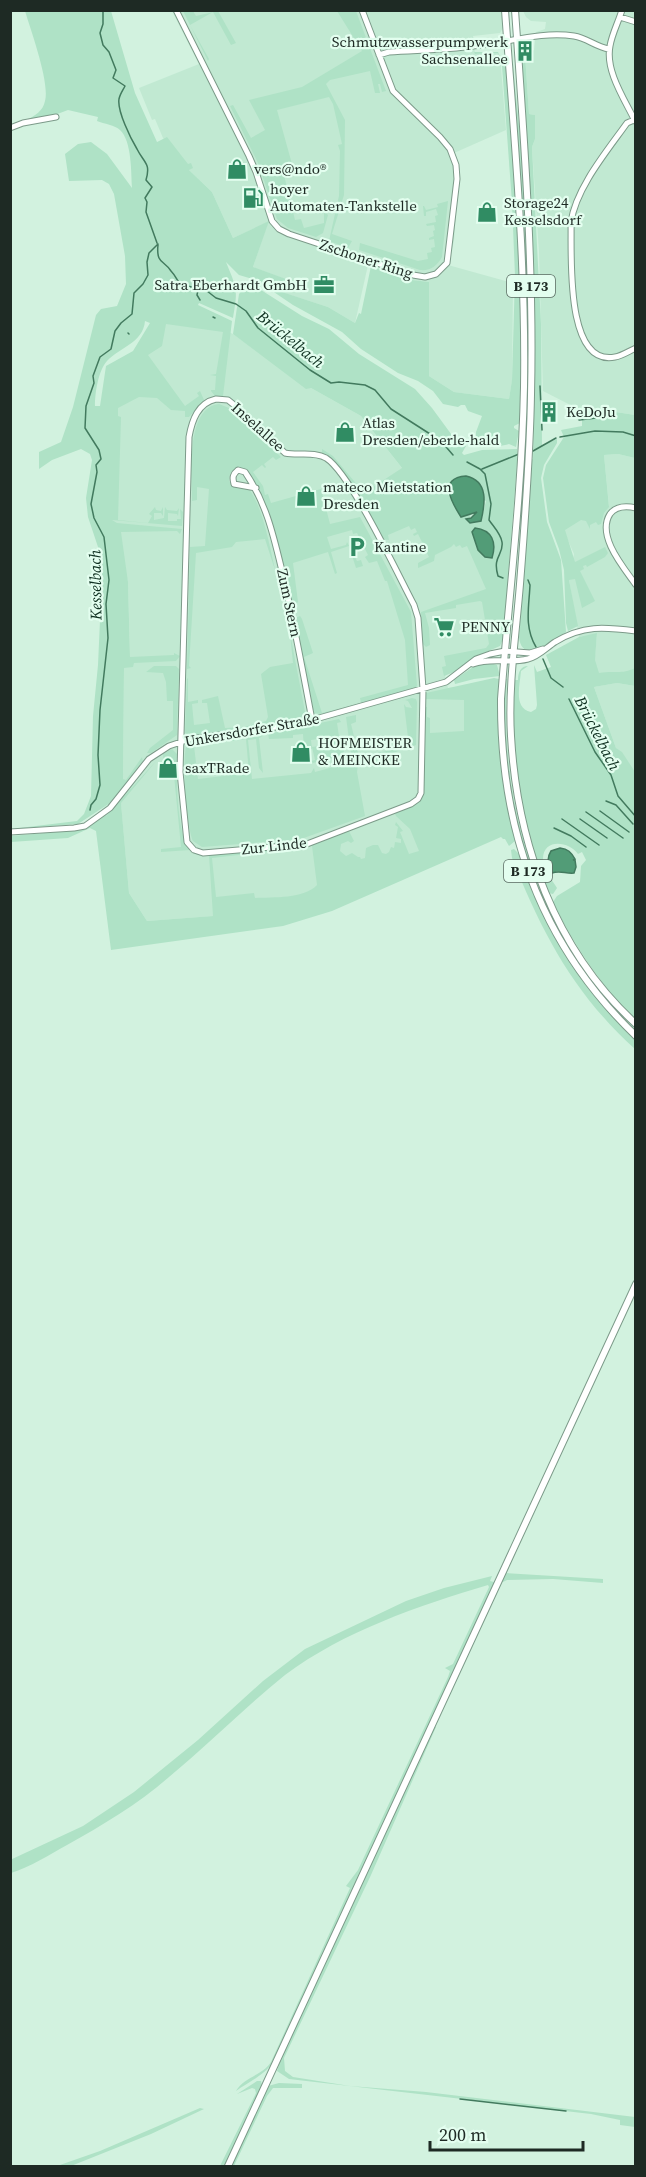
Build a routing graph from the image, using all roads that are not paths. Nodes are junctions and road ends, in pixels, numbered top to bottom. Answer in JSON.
{"nodes":[{"id":1,"x":176,"y":10,"type":"edge"},
{"id":2,"x":362,"y":10,"type":"edge"},
{"id":3,"x":505,"y":10,"type":"edge"},
{"id":4,"x":514,"y":10,"type":"edge"},
{"id":5,"x":622,"y":10,"type":"edge"},
{"id":6,"x":620,"y":17,"type":"junction"},
{"id":7,"x":636,"y":22,"type":"edge"},
{"id":8,"x":517,"y":39,"type":"junction"},
{"id":9,"x":507,"y":41,"type":"junction"},
{"id":10,"x":609,"y":49,"type":"junction"},
{"id":11,"x":379,"y":55,"type":"junction"},
{"id":12,"x":56,"y":117,"type":"dead end"},
{"id":13,"x":635,"y":121,"type":"edge"},
{"id":14,"x":10,"y":128,"type":"edge"},
{"id":15,"x":636,"y":348,"type":"edge"},
{"id":16,"x":525,"y":441,"type":"junction"},
{"id":17,"x":524,"y":455,"type":"junction"},
{"id":18,"x":256,"y":488,"type":"dead end"},
{"id":19,"x":636,"y":508,"type":"edge"},
{"id":20,"x":636,"y":585,"type":"edge"},
{"id":21,"x":636,"y":631,"type":"edge"},
{"id":22,"x":543,"y":649,"type":"junction"},
{"id":23,"x":505,"y":651,"type":"junction"},
{"id":24,"x":515,"y":652,"type":"junction"},
{"id":25,"x":504,"y":660,"type":"junction"},
{"id":26,"x":514,"y":661,"type":"junction"},
{"id":27,"x":464,"y":669,"type":"junction"},
{"id":28,"x":423,"y":689,"type":"junction"},
{"id":29,"x":312,"y":720,"type":"junction"},
{"id":30,"x":181,"y":742,"type":"junction"},
{"id":31,"x":10,"y":832,"type":"edge"},
{"id":32,"x":636,"y":1024,"type":"edge"},
{"id":33,"x":636,"y":1036,"type":"edge"},
{"id":34,"x":636,"y":1284,"type":"edge"},
{"id":35,"x":228,"y":2166,"type":"edge"}],
"edges":[{"from":1,"to":11,"type":"street","name":"Zschoner Ring"},
{"from":2,"to":11,"type":"street","name":"Zschoner Ring"},
{"from":3,"to":9,"type":"main road","number":"B 173"},
{"from":4,"to":8,"type":"main road","number":"B 173"},
{"from":5,"to":6,"type":"street"},
{"from":6,"to":7,"type":"street"},
{"from":6,"to":10,"type":"street"},
{"from":8,"to":9,"type":"street"},
{"from":8,"to":10,"type":"street"},
{"from":8,"to":16,"type":"main road","number":"B 173"},
{"from":9,"to":11,"type":"street"},
{"from":9,"to":16,"type":"main road","number":"B 173"},
{"from":10,"to":13,"type":"street"},
{"from":12,"to":14,"type":"street"},
{"from":13,"to":15,"type":"street"},
{"from":16,"to":17,"type":"main road","number":"B 173"},
{"from":17,"to":23,"type":"main road","number":"B 173"},
{"from":17,"to":24,"type":"main road","number":"B 173"},
{"from":18,"to":29,"type":"street","name":"Zum Stern"},
{"from":19,"to":20,"type":"street"},
{"from":21,"to":22,"type":"street","name":"Unkersdorfer Straße"},
{"from":22,"to":24,"type":"street","name":"Unkersdorfer Straße"},
{"from":22,"to":26,"type":"street","name":"Unkersdorfer Straße"},
{"from":23,"to":24,"type":"street","name":"Unkersdorfer Straße"},
{"from":23,"to":25,"type":"main road","number":"B 173"},
{"from":23,"to":27,"type":"street","name":"Unkersdorfer Straße"},
{"from":24,"to":26,"type":"main road","number":"B 173"},
{"from":25,"to":26,"type":"street","name":"Unkersdorfer Straße"},
{"from":25,"to":27,"type":"street","name":"Unkersdorfer Straße"},
{"from":25,"to":33,"type":"main road","number":"B 173"},
{"from":26,"to":32,"type":"main road","number":"B 173"},
{"from":27,"to":28,"type":"street","name":"Unkersdorfer Straße"},
{"from":28,"to":29,"type":"street","name":"Unkersdorfer Straße"},
{"from":28,"to":30,"type":"street","name":"Zur Linde"},
{"from":28,"to":30,"type":"street","name":"Inselallee"},
{"from":29,"to":30,"type":"street","name":"Unkersdorfer Straße"},
{"from":30,"to":31,"type":"street","name":"Unkersdorfer Straße"},
{"from":34,"to":35,"type":"main road"}]}
